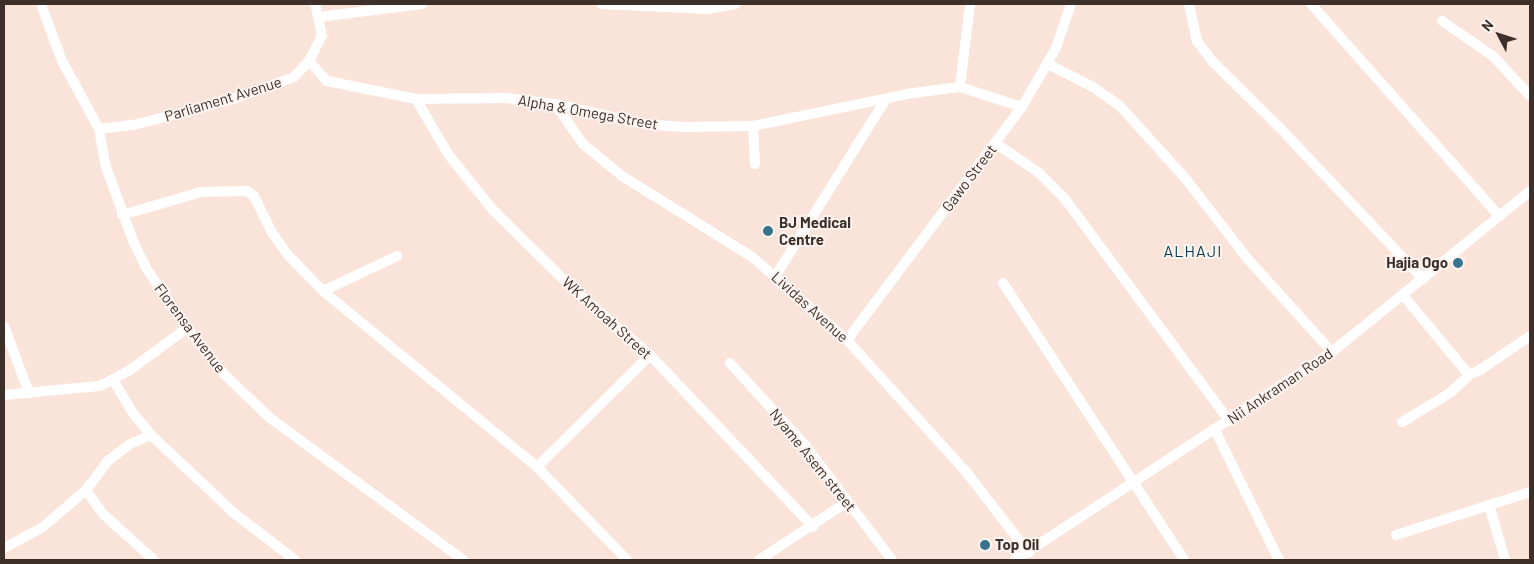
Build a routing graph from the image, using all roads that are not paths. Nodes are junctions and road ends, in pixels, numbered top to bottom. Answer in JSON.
{"nodes":[{"id":1,"x":41,"y":4,"type":"edge"},
{"id":2,"x":315,"y":4,"type":"edge"},
{"id":3,"x":422,"y":4,"type":"edge"},
{"id":4,"x":601,"y":4,"type":"edge"},
{"id":5,"x":736,"y":4,"type":"edge"},
{"id":6,"x":970,"y":4,"type":"edge"},
{"id":7,"x":1071,"y":4,"type":"edge"},
{"id":8,"x":1189,"y":4,"type":"edge"},
{"id":9,"x":1311,"y":4,"type":"edge"},
{"id":10,"x":319,"y":17,"type":"junction"},
{"id":11,"x":1442,"y":22,"type":"dead end"},
{"id":12,"x":309,"y":61,"type":"junction"},
{"id":13,"x":1048,"y":64,"type":"junction"},
{"id":14,"x":960,"y":87,"type":"junction"},
{"id":15,"x":1530,"y":96,"type":"edge"},
{"id":16,"x":416,"y":99,"type":"junction"},
{"id":17,"x":884,"y":102,"type":"junction"},
{"id":18,"x":555,"y":104,"type":"junction"},
{"id":19,"x":1022,"y":106,"type":"junction"},
{"id":20,"x":753,"y":126,"type":"junction"},
{"id":21,"x":99,"y":129,"type":"junction"},
{"id":22,"x":995,"y":143,"type":"junction"},
{"id":23,"x":755,"y":164,"type":"dead end"},
{"id":24,"x":1530,"y":191,"type":"edge"},
{"id":25,"x":122,"y":215,"type":"junction"},
{"id":26,"x":1499,"y":216,"type":"junction"},
{"id":27,"x":397,"y":256,"type":"dead end"},
{"id":28,"x":776,"y":275,"type":"junction"},
{"id":29,"x":1423,"y":279,"type":"junction"},
{"id":30,"x":1002,"y":283,"type":"dead end"},
{"id":31,"x":323,"y":291,"type":"junction"},
{"id":32,"x":1403,"y":295,"type":"junction"},
{"id":33,"x":4,"y":326,"type":"edge"},
{"id":34,"x":187,"y":328,"type":"junction"},
{"id":35,"x":1530,"y":336,"type":"edge"},
{"id":36,"x":847,"y":340,"type":"junction"},
{"id":37,"x":1332,"y":352,"type":"junction"},
{"id":38,"x":650,"y":355,"type":"junction"},
{"id":39,"x":730,"y":363,"type":"dead end"},
{"id":40,"x":1469,"y":375,"type":"junction"},
{"id":41,"x":113,"y":380,"type":"junction"},
{"id":42,"x":29,"y":393,"type":"junction"},
{"id":43,"x":4,"y":395,"type":"edge"},
{"id":44,"x":1228,"y":421,"type":"junction"},
{"id":45,"x":1402,"y":422,"type":"dead end"},
{"id":46,"x":1215,"y":430,"type":"junction"},
{"id":47,"x":152,"y":435,"type":"junction"},
{"id":48,"x":537,"y":467,"type":"junction"},
{"id":49,"x":1133,"y":484,"type":"junction"},
{"id":50,"x":86,"y":490,"type":"junction"},
{"id":51,"x":1530,"y":492,"type":"edge"},
{"id":52,"x":848,"y":502,"type":"junction"},
{"id":53,"x":1490,"y":508,"type":"junction"},
{"id":54,"x":813,"y":526,"type":"junction"},
{"id":55,"x":1396,"y":535,"type":"dead end"},
{"id":56,"x":4,"y":548,"type":"edge"},
{"id":57,"x":1029,"y":553,"type":"junction"},
{"id":58,"x":154,"y":560,"type":"edge"},
{"id":59,"x":295,"y":560,"type":"edge"},
{"id":60,"x":463,"y":560,"type":"edge"},
{"id":61,"x":627,"y":560,"type":"edge"},
{"id":62,"x":759,"y":560,"type":"edge"},
{"id":63,"x":892,"y":560,"type":"edge"},
{"id":64,"x":1016,"y":560,"type":"edge"},
{"id":65,"x":1184,"y":560,"type":"edge"},
{"id":66,"x":1279,"y":560,"type":"edge"},
{"id":67,"x":1505,"y":560,"type":"edge"}],
"edges":[{"from":1,"to":21,"type":"street","name":"Florensa Avenue"},
{"from":2,"to":10,"type":"street","name":"Parliament Avenue"},
{"from":3,"to":10,"type":"street"},
{"from":4,"to":5,"type":"street"},
{"from":6,"to":14,"type":"street"},
{"from":7,"to":13,"type":"street","name":"Gawo Street"},
{"from":8,"to":29,"type":"street"},
{"from":9,"to":26,"type":"street"},
{"from":10,"to":12,"type":"street","name":"Parliament Avenue"},
{"from":11,"to":15,"type":"street"},
{"from":12,"to":16,"type":"street","name":"Alpha & Omega Street"},
{"from":12,"to":21,"type":"street","name":"Parliament Avenue"},
{"from":13,"to":19,"type":"street","name":"Gawo Street"},
{"from":13,"to":37,"type":"street"},
{"from":14,"to":17,"type":"street","name":"Alpha & Omega Street"},
{"from":14,"to":19,"type":"street","name":"Alpha & Omega Street"},
{"from":16,"to":18,"type":"street","name":"Alpha & Omega Street"},
{"from":16,"to":38,"type":"street","name":"WK Amoah Street"},
{"from":17,"to":20,"type":"street","name":"Alpha & Omega Street"},
{"from":17,"to":28,"type":"street"},
{"from":18,"to":20,"type":"street","name":"Alpha & Omega Street"},
{"from":18,"to":28,"type":"street","name":"Lividas Avenue"},
{"from":19,"to":22,"type":"street","name":"Gawo Street"},
{"from":20,"to":23,"type":"street"},
{"from":21,"to":25,"type":"street","name":"Florensa Avenue"},
{"from":22,"to":36,"type":"street","name":"Gawo Street"},
{"from":22,"to":44,"type":"street"},
{"from":24,"to":26,"type":"street","name":"Nii Ankraman Road"},
{"from":25,"to":31,"type":"street"},
{"from":25,"to":34,"type":"street","name":"Florensa Avenue"},
{"from":26,"to":29,"type":"street","name":"Nii Ankraman Road"},
{"from":27,"to":31,"type":"street"},
{"from":28,"to":36,"type":"street","name":"Lividas Avenue"},
{"from":29,"to":32,"type":"street","name":"Nii Ankraman Road"},
{"from":30,"to":49,"type":"street"},
{"from":31,"to":48,"type":"street"},
{"from":32,"to":37,"type":"street","name":"Nii Ankraman Road"},
{"from":32,"to":40,"type":"street"},
{"from":33,"to":42,"type":"street"},
{"from":34,"to":41,"type":"street"},
{"from":34,"to":60,"type":"street","name":"Florensa Avenue"},
{"from":35,"to":40,"type":"street"},
{"from":36,"to":57,"type":"street","name":"Lividas Avenue"},
{"from":37,"to":44,"type":"street","name":"Nii Ankraman Road"},
{"from":38,"to":48,"type":"street"},
{"from":38,"to":54,"type":"street","name":"WK Amoah Street"},
{"from":39,"to":52,"type":"street","name":"Nyame Asem street"},
{"from":40,"to":45,"type":"street"},
{"from":41,"to":42,"type":"street"},
{"from":41,"to":47,"type":"street"},
{"from":42,"to":43,"type":"street"},
{"from":44,"to":46,"type":"street","name":"Nii Ankraman Road"},
{"from":46,"to":49,"type":"street","name":"Nii Ankraman Road"},
{"from":46,"to":66,"type":"street"},
{"from":47,"to":50,"type":"street"},
{"from":47,"to":59,"type":"street"},
{"from":48,"to":61,"type":"street"},
{"from":49,"to":57,"type":"street","name":"Nii Ankraman Road"},
{"from":49,"to":65,"type":"street"},
{"from":50,"to":56,"type":"street"},
{"from":50,"to":58,"type":"street"},
{"from":51,"to":53,"type":"street"},
{"from":52,"to":54,"type":"street"},
{"from":52,"to":63,"type":"street","name":"Nyame Asem street"},
{"from":53,"to":55,"type":"street"},
{"from":53,"to":67,"type":"street"},
{"from":54,"to":62,"type":"street"},
{"from":57,"to":64,"type":"street","name":"Nii Ankraman Road"}]}
